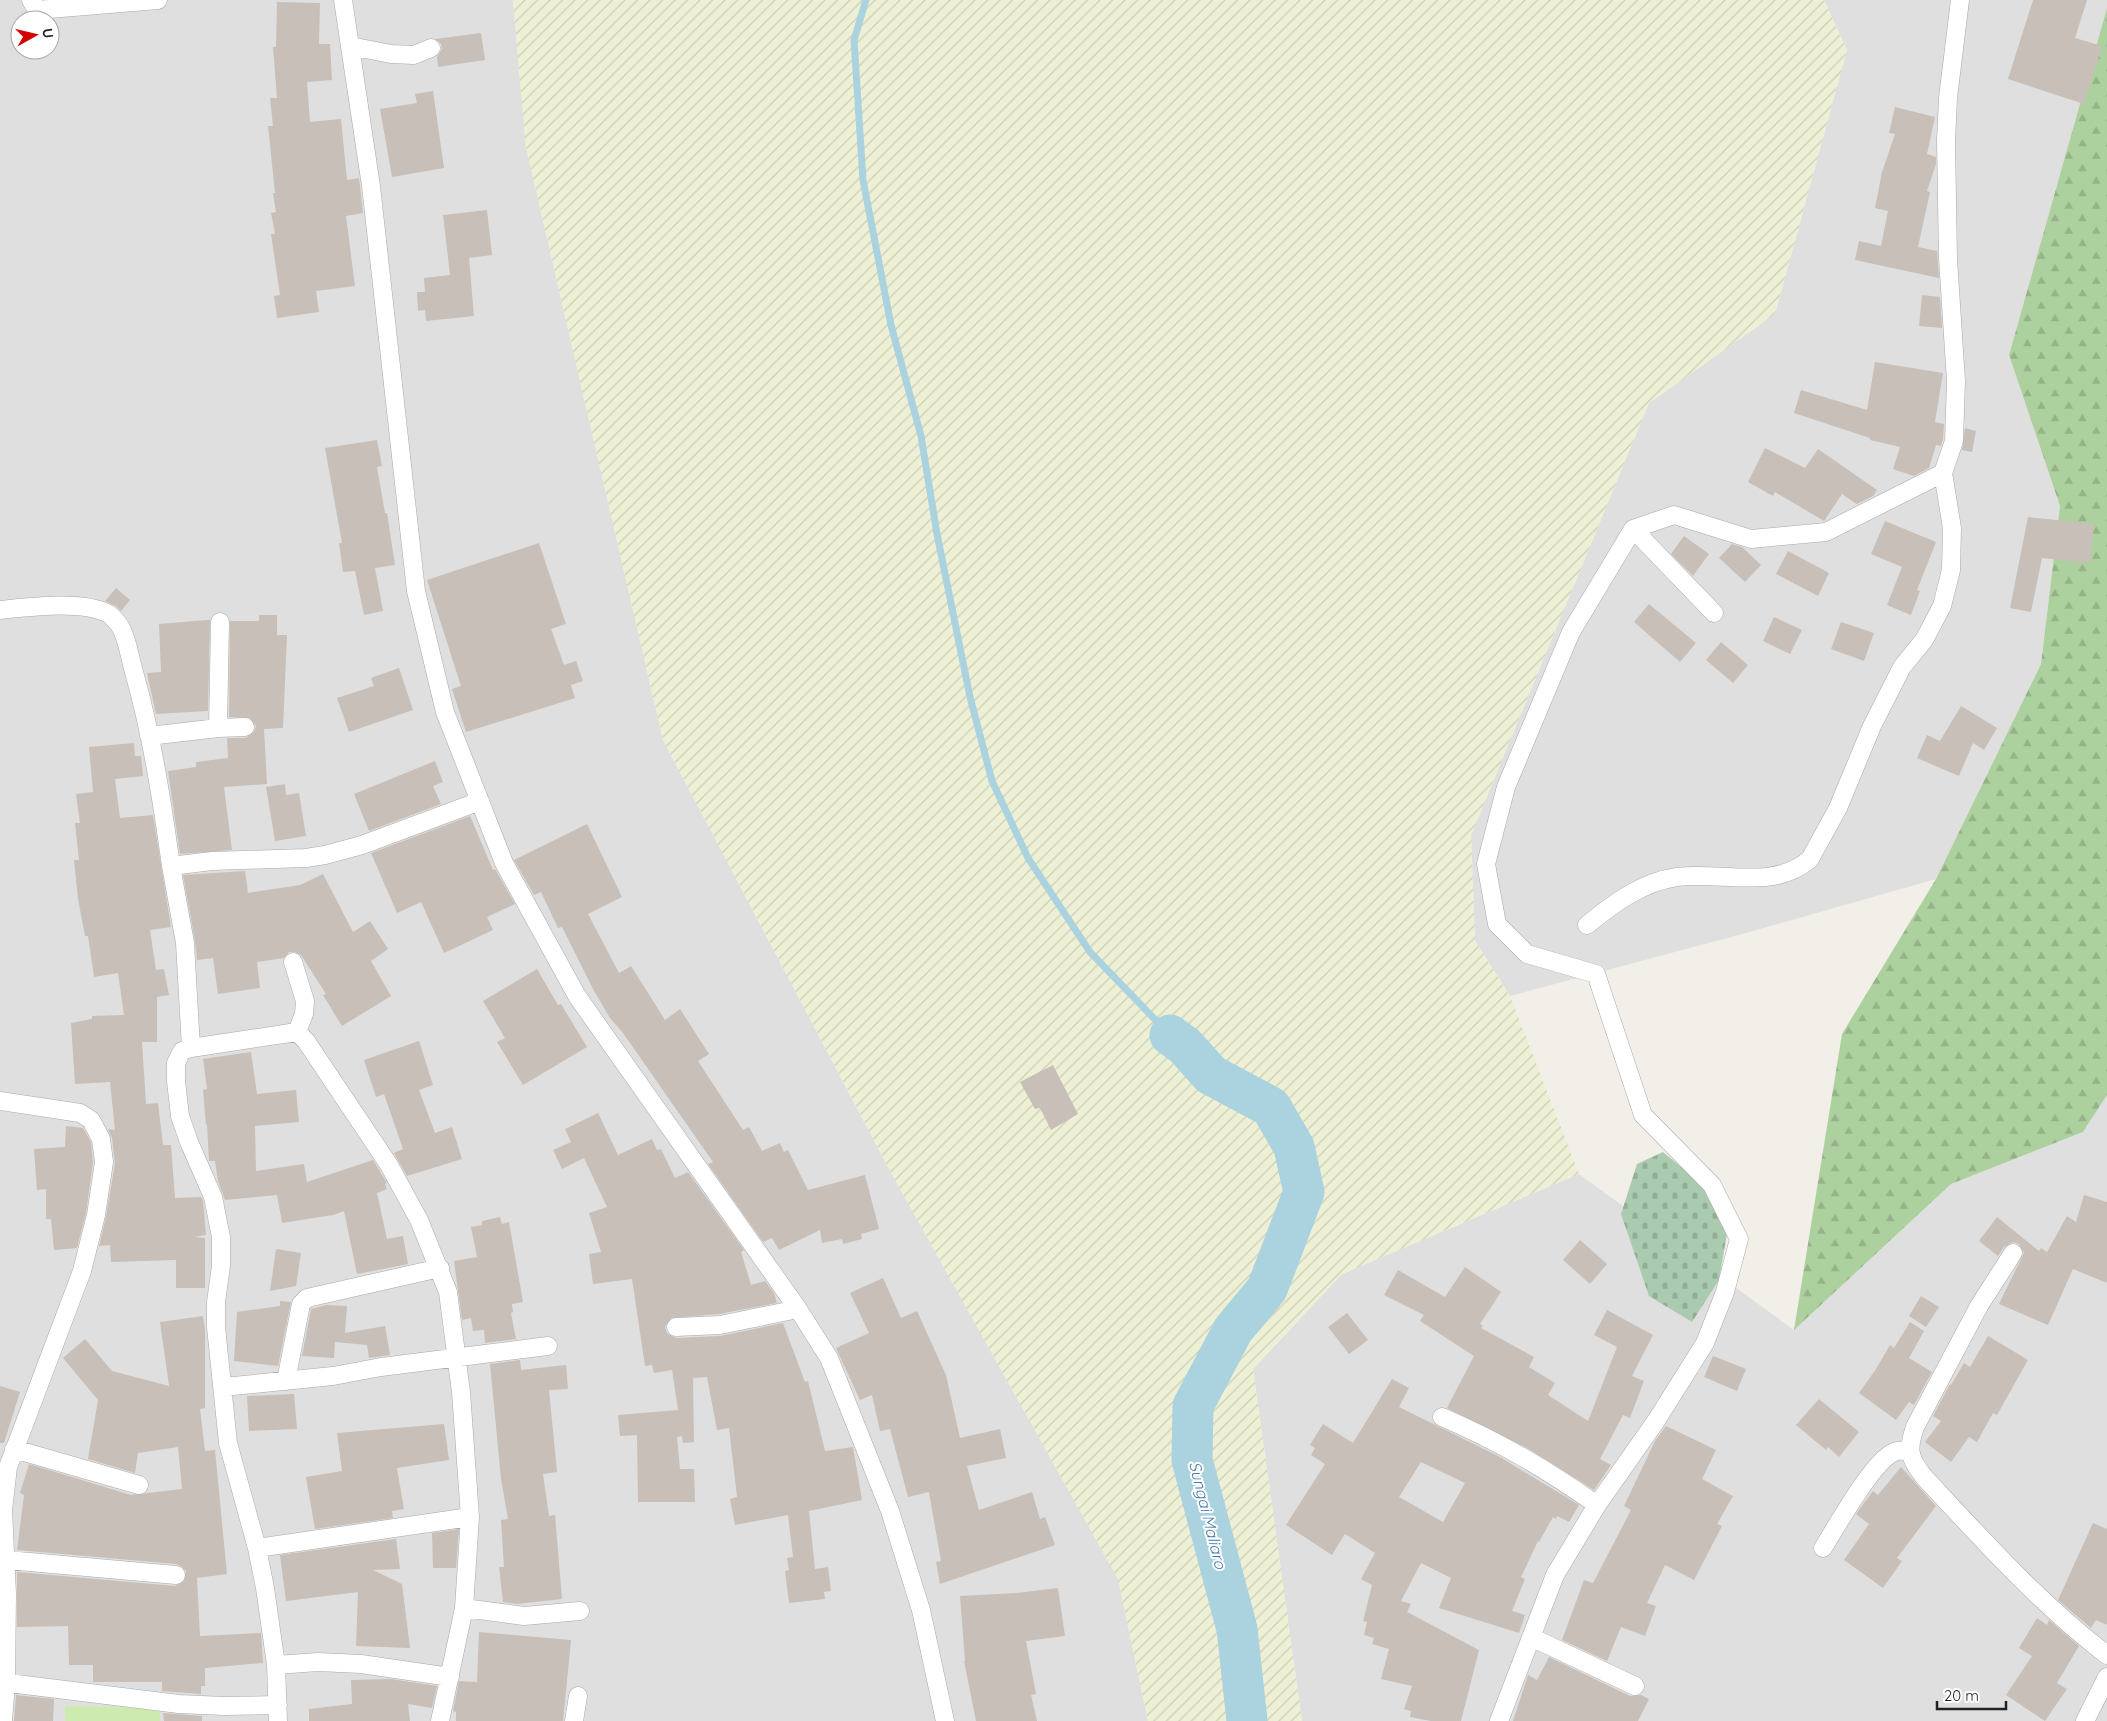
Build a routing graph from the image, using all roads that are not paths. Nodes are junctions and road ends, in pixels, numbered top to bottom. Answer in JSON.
{"nodes":[{"id":1,"x":31,"y":0,"type":"edge"},
{"id":2,"x":158,"y":0,"type":"edge"},
{"id":3,"x":343,"y":0,"type":"edge"},
{"id":4,"x":1960,"y":0,"type":"edge"},
{"id":5,"x":350,"y":46,"type":"junction"},
{"id":6,"x":432,"y":48,"type":"dead end"},
{"id":7,"x":1943,"y":473,"type":"junction"},
{"id":8,"x":1633,"y":529,"type":"junction"},
{"id":9,"x":0,"y":610,"type":"edge"},
{"id":10,"x":1714,"y":613,"type":"dead end"},
{"id":11,"x":220,"y":622,"type":"dead end"},
{"id":12,"x":245,"y":727,"type":"dead end"},
{"id":13,"x":218,"y":728,"type":"junction"},
{"id":14,"x":149,"y":736,"type":"junction"},
{"id":15,"x":480,"y":801,"type":"junction"},
{"id":16,"x":171,"y":866,"type":"junction"},
{"id":17,"x":1587,"y":925,"type":"dead end"},
{"id":18,"x":293,"y":962,"type":"dead end"},
{"id":19,"x":297,"y":1032,"type":"junction"},
{"id":20,"x":191,"y":1048,"type":"junction"},
{"id":21,"x":2,"y":1102,"type":"edge"},
{"id":22,"x":2013,"y":1253,"type":"dead end"},
{"id":23,"x":440,"y":1268,"type":"junction"},
{"id":24,"x":798,"y":1309,"type":"junction"},
{"id":25,"x":676,"y":1328,"type":"dead end"},
{"id":26,"x":548,"y":1346,"type":"dead end"},
{"id":27,"x":457,"y":1357,"type":"junction"},
{"id":28,"x":286,"y":1381,"type":"junction"},
{"id":29,"x":223,"y":1387,"type":"junction"},
{"id":30,"x":1442,"y":1417,"type":"dead end"},
{"id":31,"x":14,"y":1449,"type":"junction"},
{"id":32,"x":1910,"y":1450,"type":"junction"},
{"id":33,"x":139,"y":1486,"type":"dead end"},
{"id":34,"x":1597,"y":1505,"type":"junction"},
{"id":35,"x":470,"y":1516,"type":"junction"},
{"id":36,"x":257,"y":1548,"type":"junction"},
{"id":37,"x":1823,"y":1548,"type":"dead end"},
{"id":38,"x":6,"y":1560,"type":"junction"},
{"id":39,"x":176,"y":1575,"type":"dead end"},
{"id":40,"x":464,"y":1608,"type":"junction"},
{"id":41,"x":580,"y":1612,"type":"dead end"},
{"id":42,"x":1531,"y":1637,"type":"junction"},
{"id":43,"x":2107,"y":1655,"type":"edge"},
{"id":44,"x":276,"y":1665,"type":"junction"},
{"id":45,"x":450,"y":1677,"type":"junction"},
{"id":46,"x":2107,"y":1677,"type":"edge"},
{"id":47,"x":3,"y":1683,"type":"edge"},
{"id":48,"x":1635,"y":1686,"type":"dead end"},
{"id":49,"x":578,"y":1696,"type":"dead end"},
{"id":50,"x":278,"y":1713,"type":"edge"},
{"id":51,"x":3,"y":1721,"type":"edge"},
{"id":52,"x":440,"y":1721,"type":"edge"},
{"id":53,"x":574,"y":1721,"type":"edge"},
{"id":54,"x":945,"y":1721,"type":"edge"},
{"id":55,"x":1499,"y":1721,"type":"edge"},
{"id":56,"x":2085,"y":1721,"type":"edge"}],
"edges":[{"from":1,"to":2,"type":"street"},
{"from":3,"to":5,"type":"street"},
{"from":4,"to":7,"type":"street"},
{"from":5,"to":6,"type":"street"},
{"from":5,"to":15,"type":"street"},
{"from":7,"to":8,"type":"street"},
{"from":7,"to":17,"type":"street"},
{"from":8,"to":10,"type":"street"},
{"from":8,"to":34,"type":"street"},
{"from":9,"to":14,"type":"street"},
{"from":11,"to":13,"type":"street"},
{"from":12,"to":13,"type":"street"},
{"from":13,"to":14,"type":"street"},
{"from":14,"to":16,"type":"street"},
{"from":15,"to":16,"type":"street"},
{"from":15,"to":24,"type":"street"},
{"from":16,"to":20,"type":"street"},
{"from":18,"to":19,"type":"street"},
{"from":19,"to":20,"type":"street"},
{"from":19,"to":23,"type":"street"},
{"from":20,"to":29,"type":"street"},
{"from":21,"to":31,"type":"street"},
{"from":22,"to":32,"type":"street"},
{"from":23,"to":27,"type":"street"},
{"from":23,"to":28,"type":"street"},
{"from":24,"to":25,"type":"street"},
{"from":24,"to":54,"type":"street"},
{"from":26,"to":27,"type":"street"},
{"from":27,"to":28,"type":"street"},
{"from":27,"to":35,"type":"street"},
{"from":28,"to":29,"type":"street"},
{"from":29,"to":36,"type":"street"},
{"from":30,"to":34,"type":"street"},
{"from":31,"to":33,"type":"street"},
{"from":31,"to":38,"type":"street"},
{"from":32,"to":37,"type":"street"},
{"from":32,"to":43,"type":"street"},
{"from":34,"to":42,"type":"street"},
{"from":35,"to":36,"type":"street"},
{"from":35,"to":40,"type":"street"},
{"from":36,"to":44,"type":"street"},
{"from":38,"to":39,"type":"street"},
{"from":38,"to":47,"type":"street"},
{"from":40,"to":41,"type":"street"},
{"from":40,"to":45,"type":"street"},
{"from":42,"to":48,"type":"street"},
{"from":42,"to":55,"type":"street"},
{"from":44,"to":45,"type":"street"},
{"from":44,"to":50,"type":"street"},
{"from":45,"to":52,"type":"street"},
{"from":46,"to":56,"type":"street"},
{"from":47,"to":50,"type":"street"},
{"from":47,"to":51,"type":"street"},
{"from":49,"to":53,"type":"street"}]}
